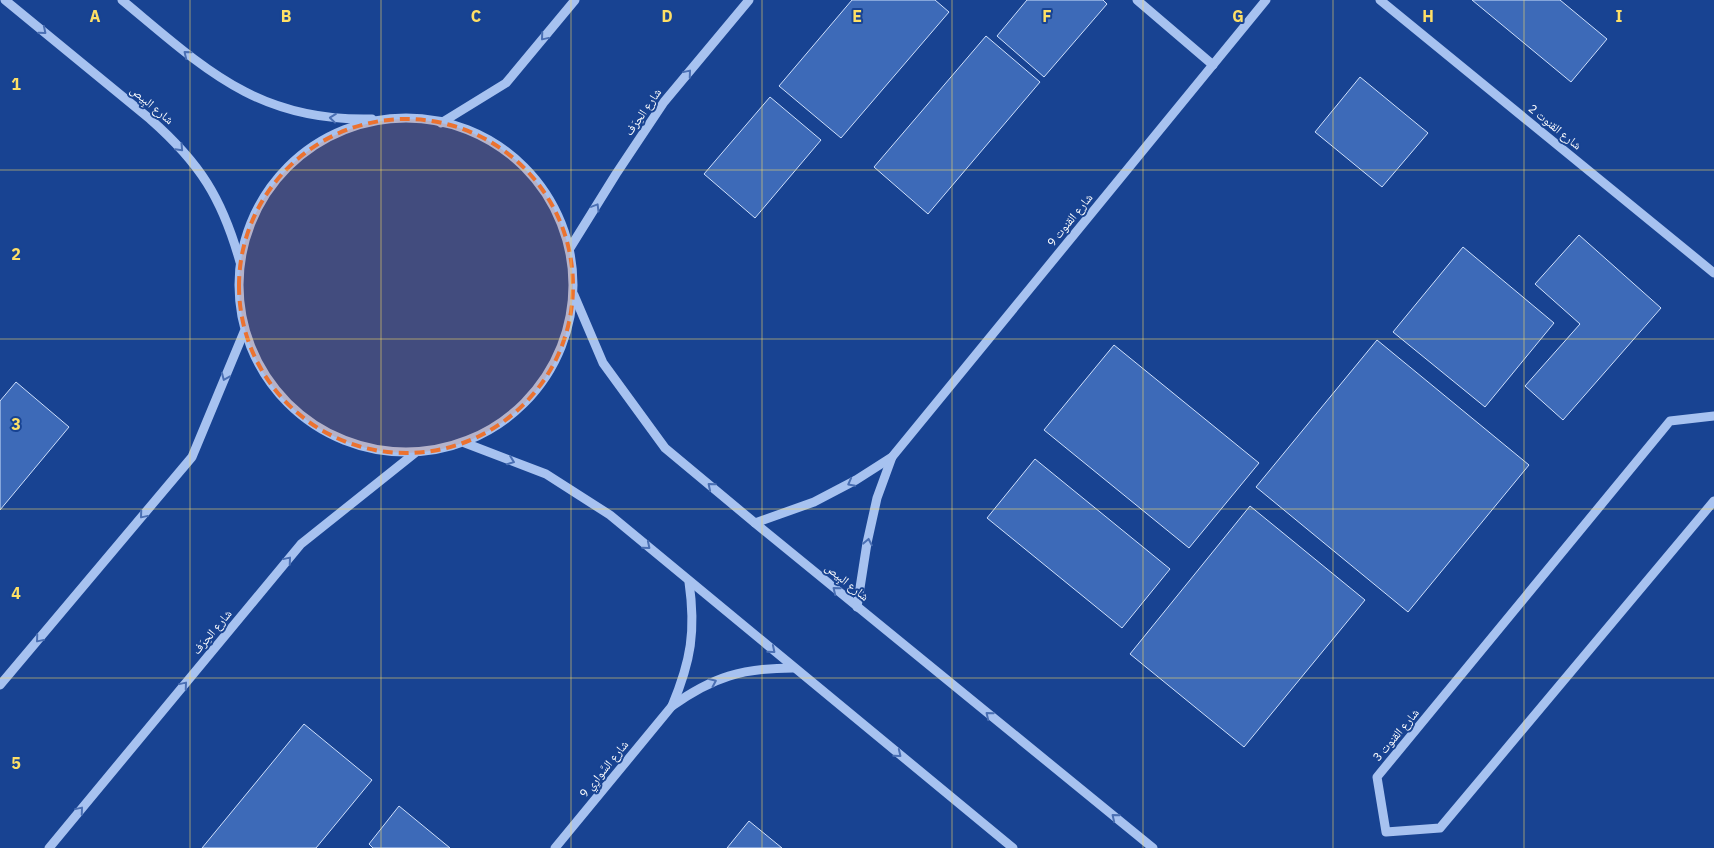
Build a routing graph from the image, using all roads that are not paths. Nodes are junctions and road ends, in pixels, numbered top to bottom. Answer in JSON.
{"nodes":[{"id":1,"x":5,"y":0,"type":"edge"},
{"id":2,"x":122,"y":0,"type":"edge"},
{"id":3,"x":576,"y":0,"type":"edge"},
{"id":4,"x":749,"y":0,"type":"edge"},
{"id":5,"x":1137,"y":0,"type":"edge"},
{"id":6,"x":1266,"y":0,"type":"edge"},
{"id":7,"x":1380,"y":0,"type":"edge"},
{"id":8,"x":1213,"y":65,"type":"junction"},
{"id":9,"x":382,"y":119,"type":"junction"},
{"id":10,"x":441,"y":123,"type":"junction"},
{"id":11,"x":570,"y":248,"type":"junction"},
{"id":12,"x":240,"y":262,"type":"junction"},
{"id":13,"x":1714,"y":273,"type":"edge"},
{"id":14,"x":574,"y":295,"type":"junction"},
{"id":15,"x":244,"y":332,"type":"junction"},
{"id":16,"x":1714,"y":416,"type":"edge"},
{"id":17,"x":466,"y":443,"type":"junction"},
{"id":18,"x":415,"y":453,"type":"junction"},
{"id":19,"x":892,"y":457,"type":"junction"},
{"id":20,"x":1714,"y":501,"type":"edge"},
{"id":21,"x":755,"y":523,"type":"junction"},
{"id":22,"x":690,"y":582,"type":"junction"},
{"id":23,"x":857,"y":607,"type":"junction"},
{"id":24,"x":793,"y":668,"type":"junction"},
{"id":25,"x":0,"y":684,"type":"edge"},
{"id":26,"x":672,"y":706,"type":"junction"},
{"id":27,"x":49,"y":848,"type":"edge"},
{"id":28,"x":555,"y":848,"type":"edge"},
{"id":29,"x":1013,"y":848,"type":"edge"},
{"id":30,"x":1153,"y":848,"type":"edge"}],
"edges":[{"from":1,"to":12,"type":"street","name":"شارع البِيص","one_way":true},
{"from":9,"to":2,"type":"street","one_way":true},
{"from":3,"to":10,"type":"street","one_way":true},
{"from":11,"to":4,"type":"street","name":"شارع الحِرَف","one_way":true},
{"from":5,"to":8,"type":"street"},
{"from":6,"to":8,"type":"street","name":"شارع القنوت 9"},
{"from":7,"to":13,"type":"street","name":"شارع القنوت 2"},
{"from":8,"to":19,"type":"street","name":"شارع القنوت 9"},
{"from":9,"to":10,"type":"street"},
{"from":9,"to":12,"type":"street"},
{"from":10,"to":11,"type":"street"},
{"from":11,"to":14,"type":"street"},
{"from":12,"to":15,"type":"street"},
{"from":14,"to":17,"type":"street"},
{"from":21,"to":14,"type":"street","name":"شارع البِيص","one_way":true},
{"from":15,"to":18,"type":"street"},
{"from":15,"to":25,"type":"street","one_way":true},
{"from":16,"to":20,"type":"street","name":"شارع القنوت 3"},
{"from":17,"to":18,"type":"street"},
{"from":17,"to":22,"type":"street","one_way":true},
{"from":27,"to":18,"type":"street","name":"شارع الحِرَف","one_way":true},
{"from":19,"to":21,"type":"street","name":"شارع القنوت 9","one_way":true},
{"from":23,"to":19,"type":"street","name":"شارع القنوت 9","one_way":true},
{"from":23,"to":21,"type":"street","name":"شارع البِيص","one_way":true},
{"from":22,"to":24,"type":"street","one_way":true},
{"from":22,"to":26,"type":"street","name":"شارع السَّوارِي 9"},
{"from":30,"to":23,"type":"street","name":"شارع البِيص","one_way":true},
{"from":26,"to":24,"type":"street","name":"شارع السَّوارِي 9","one_way":true},
{"from":24,"to":29,"type":"street","one_way":true},
{"from":26,"to":28,"type":"street","name":"شارع السَّوارِي 9"}]}
